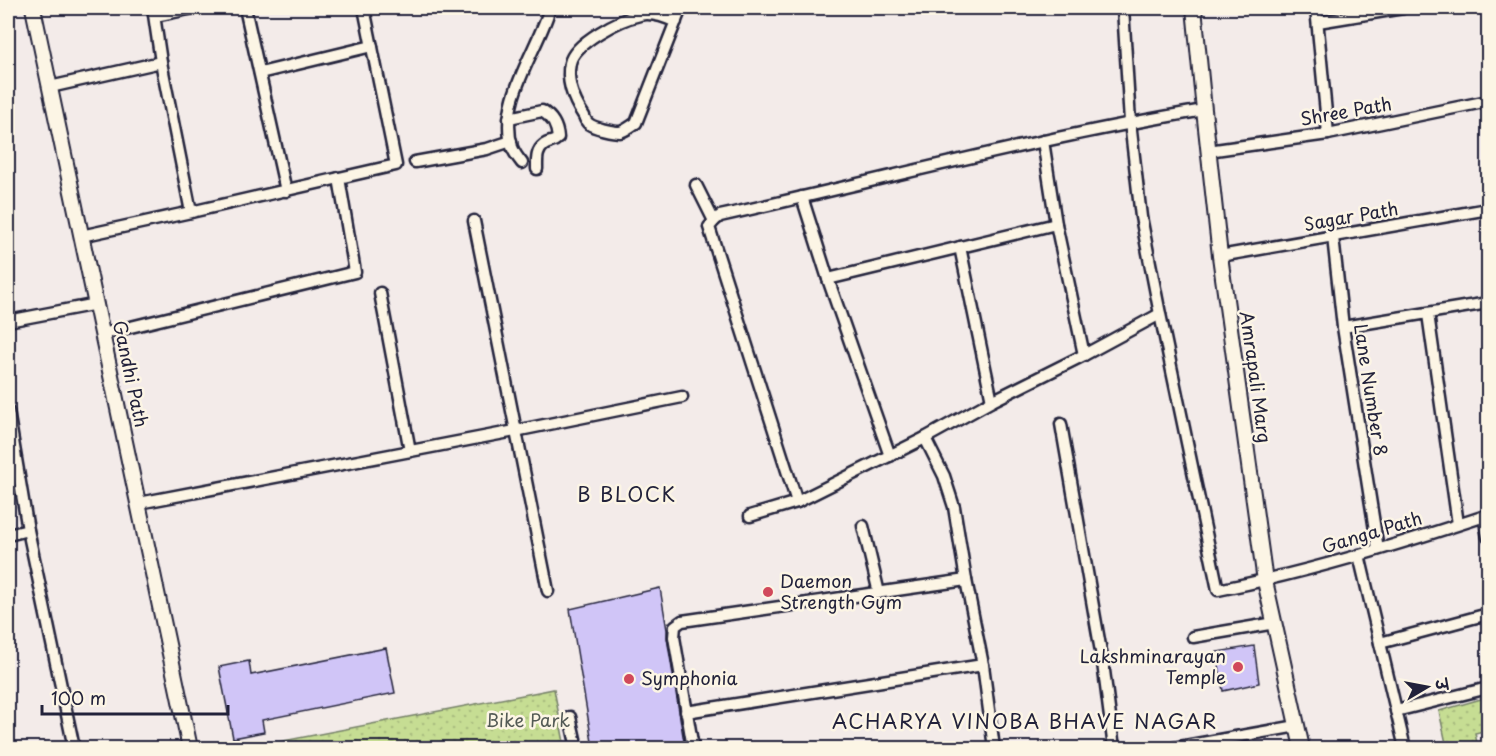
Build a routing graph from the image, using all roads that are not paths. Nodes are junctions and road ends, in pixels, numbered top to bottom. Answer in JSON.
{"nodes":[{"id":1,"x":33,"y":8,"type":"edge"},
{"id":2,"x":194,"y":8,"type":"edge"},
{"id":3,"x":245,"y":8,"type":"edge"},
{"id":4,"x":364,"y":8,"type":"edge"},
{"id":5,"x":550,"y":8,"type":"edge"},
{"id":6,"x":681,"y":8,"type":"edge"},
{"id":7,"x":1123,"y":8,"type":"edge"},
{"id":8,"x":1194,"y":8,"type":"edge"},
{"id":9,"x":1316,"y":8,"type":"edge"},
{"id":10,"x":1403,"y":8,"type":"edge"},
{"id":11,"x":154,"y":12,"type":"edge"},
{"id":12,"x":676,"y":22,"type":"junction"},
{"id":13,"x":1318,"y":22,"type":"junction"},
{"id":14,"x":372,"y":46,"type":"junction"},
{"id":15,"x":161,"y":62,"type":"junction"},
{"id":16,"x":260,"y":73,"type":"junction"},
{"id":17,"x":50,"y":87,"type":"junction"},
{"id":18,"x":1488,"y":101,"type":"edge"},
{"id":19,"x":1204,"y":110,"type":"junction"},
{"id":20,"x":509,"y":118,"type":"junction"},
{"id":21,"x":1130,"y":122,"type":"junction"},
{"id":22,"x":1328,"y":134,"type":"junction"},
{"id":23,"x":511,"y":141,"type":"junction"},
{"id":24,"x":1043,"y":141,"type":"junction"},
{"id":25,"x":1208,"y":151,"type":"junction"},
{"id":26,"x":415,"y":162,"type":"dead end"},
{"id":27,"x":522,"y":163,"type":"dead end"},
{"id":28,"x":537,"y":169,"type":"dead end"},
{"id":29,"x":339,"y":178,"type":"junction"},
{"id":30,"x":696,"y":185,"type":"dead end"},
{"id":31,"x":286,"y":191,"type":"junction"},
{"id":32,"x":802,"y":197,"type":"junction"},
{"id":33,"x":1488,"y":208,"type":"edge"},
{"id":34,"x":191,"y":212,"type":"junction"},
{"id":35,"x":474,"y":221,"type":"dead end"},
{"id":36,"x":714,"y":221,"type":"junction"},
{"id":37,"x":1056,"y":224,"type":"junction"},
{"id":38,"x":81,"y":236,"type":"junction"},
{"id":39,"x":1333,"y":237,"type":"junction"},
{"id":40,"x":960,"y":247,"type":"junction"},
{"id":41,"x":1220,"y":256,"type":"junction"},
{"id":42,"x":828,"y":279,"type":"junction"},
{"id":43,"x":380,"y":293,"type":"dead end"},
{"id":44,"x":1488,"y":303,"type":"edge"},
{"id":45,"x":97,"y":304,"type":"junction"},
{"id":46,"x":1160,"y":314,"type":"junction"},
{"id":47,"x":1428,"y":314,"type":"junction"},
{"id":48,"x":8,"y":321,"type":"edge"},
{"id":49,"x":1343,"y":327,"type":"junction"},
{"id":50,"x":102,"y":334,"type":"junction"},
{"id":51,"x":1084,"y":355,"type":"junction"},
{"id":52,"x":682,"y":397,"type":"dead end"},
{"id":53,"x":992,"y":401,"type":"junction"},
{"id":54,"x":8,"y":411,"type":"edge"},
{"id":55,"x":1061,"y":424,"type":"dead end"},
{"id":56,"x":515,"y":431,"type":"junction"},
{"id":57,"x":925,"y":438,"type":"junction"},
{"id":58,"x":410,"y":451,"type":"junction"},
{"id":59,"x":890,"y":456,"type":"junction"},
{"id":60,"x":797,"y":502,"type":"junction"},
{"id":61,"x":139,"y":503,"type":"junction"},
{"id":62,"x":750,"y":516,"type":"dead end"},
{"id":63,"x":1486,"y":516,"type":"edge"},
{"id":64,"x":1458,"y":524,"type":"junction"},
{"id":65,"x":864,"y":526,"type":"dead end"},
{"id":66,"x":28,"y":530,"type":"junction"},
{"id":67,"x":8,"y":535,"type":"edge"},
{"id":68,"x":1488,"y":537,"type":"edge"},
{"id":69,"x":1378,"y":549,"type":"junction"},
{"id":70,"x":1359,"y":555,"type":"junction"},
{"id":71,"x":966,"y":580,"type":"junction"},
{"id":72,"x":1265,"y":581,"type":"junction"},
{"id":73,"x":548,"y":591,"type":"dead end"},
{"id":74,"x":879,"y":593,"type":"junction"},
{"id":75,"x":1488,"y":614,"type":"edge"},
{"id":76,"x":1275,"y":623,"type":"junction"},
{"id":77,"x":1193,"y":638,"type":"dead end"},
{"id":78,"x":1380,"y":643,"type":"junction"},
{"id":79,"x":983,"y":665,"type":"junction"},
{"id":80,"x":1488,"y":688,"type":"edge"},
{"id":81,"x":1396,"y":711,"type":"junction"},
{"id":82,"x":686,"y":712,"type":"junction"},
{"id":83,"x":570,"y":717,"type":"dead end"},
{"id":84,"x":1297,"y":726,"type":"junction"},
{"id":85,"x":74,"y":748,"type":"edge"},
{"id":86,"x":190,"y":748,"type":"edge"},
{"id":87,"x":577,"y":748,"type":"edge"},
{"id":88,"x":693,"y":748,"type":"edge"},
{"id":89,"x":994,"y":748,"type":"edge"},
{"id":90,"x":1114,"y":748,"type":"edge"},
{"id":91,"x":1177,"y":748,"type":"edge"},
{"id":92,"x":1302,"y":748,"type":"edge"},
{"id":93,"x":1404,"y":748,"type":"edge"}],
"edges":[{"from":1,"to":17,"type":"street","name":"Gandhi Path"},
{"from":2,"to":11,"type":"street"},
{"from":3,"to":16,"type":"street"},
{"from":4,"to":14,"type":"street"},
{"from":5,"to":20,"type":"street"},
{"from":6,"to":12,"type":"street"},
{"from":7,"to":21,"type":"street"},
{"from":8,"to":19,"type":"street","name":"Amrapali Marg"},
{"from":9,"to":13,"type":"street"},
{"from":10,"to":13,"type":"street"},
{"from":11,"to":15,"type":"street"},
{"from":12,"to":12,"type":"street"},
{"from":13,"to":22,"type":"street"},
{"from":14,"to":16,"type":"street"},
{"from":14,"to":29,"type":"street"},
{"from":15,"to":17,"type":"street"},
{"from":15,"to":34,"type":"street"},
{"from":16,"to":31,"type":"street"},
{"from":17,"to":38,"type":"street","name":"Gandhi Path"},
{"from":18,"to":22,"type":"street","name":"Shree Path"},
{"from":19,"to":21,"type":"street"},
{"from":19,"to":25,"type":"street","name":"Amrapali Marg"},
{"from":20,"to":23,"type":"street"},
{"from":20,"to":28,"type":"street"},
{"from":21,"to":24,"type":"street"},
{"from":21,"to":46,"type":"street"},
{"from":22,"to":25,"type":"street","name":"Shree Path"},
{"from":23,"to":26,"type":"street"},
{"from":23,"to":27,"type":"street"},
{"from":24,"to":32,"type":"street"},
{"from":24,"to":37,"type":"street"},
{"from":25,"to":41,"type":"street","name":"Amrapali Marg"},
{"from":29,"to":31,"type":"street"},
{"from":29,"to":50,"type":"street"},
{"from":30,"to":36,"type":"street"},
{"from":31,"to":34,"type":"street"},
{"from":32,"to":36,"type":"street"},
{"from":32,"to":42,"type":"street"},
{"from":33,"to":39,"type":"street","name":"Sagar Path"},
{"from":34,"to":38,"type":"street"},
{"from":35,"to":56,"type":"street"},
{"from":36,"to":60,"type":"street"},
{"from":37,"to":40,"type":"street"},
{"from":37,"to":51,"type":"street"},
{"from":38,"to":45,"type":"street","name":"Gandhi Path"},
{"from":39,"to":41,"type":"street","name":"Sagar Path"},
{"from":39,"to":49,"type":"street","name":"Lane Number 8"},
{"from":40,"to":42,"type":"street"},
{"from":40,"to":53,"type":"street"},
{"from":41,"to":72,"type":"street","name":"Amrapali Marg"},
{"from":42,"to":59,"type":"street"},
{"from":43,"to":58,"type":"street"},
{"from":44,"to":47,"type":"street"},
{"from":45,"to":48,"type":"street"},
{"from":45,"to":50,"type":"street","name":"Gandhi Path"},
{"from":46,"to":51,"type":"street"},
{"from":46,"to":72,"type":"street","name":"Ganga Path"},
{"from":47,"to":49,"type":"street"},
{"from":47,"to":64,"type":"street"},
{"from":49,"to":69,"type":"street","name":"Lane Number 8"},
{"from":50,"to":61,"type":"street","name":"Gandhi Path"},
{"from":51,"to":53,"type":"street"},
{"from":52,"to":56,"type":"street"},
{"from":53,"to":57,"type":"street"},
{"from":54,"to":66,"type":"street"},
{"from":55,"to":90,"type":"street"},
{"from":56,"to":58,"type":"street"},
{"from":56,"to":73,"type":"street"},
{"from":57,"to":59,"type":"street"},
{"from":57,"to":71,"type":"street"},
{"from":58,"to":61,"type":"street"},
{"from":59,"to":60,"type":"street"},
{"from":60,"to":62,"type":"street"},
{"from":61,"to":86,"type":"street","name":"Gandhi Path"},
{"from":63,"to":64,"type":"street","name":"Ganga Path"},
{"from":63,"to":68,"type":"street"},
{"from":64,"to":69,"type":"street","name":"Ganga Path"},
{"from":65,"to":74,"type":"street"},
{"from":66,"to":67,"type":"street"},
{"from":66,"to":85,"type":"street"},
{"from":69,"to":70,"type":"street","name":"Ganga Path"},
{"from":70,"to":72,"type":"street","name":"Ganga Path"},
{"from":70,"to":78,"type":"street"},
{"from":71,"to":74,"type":"street"},
{"from":71,"to":79,"type":"street"},
{"from":72,"to":76,"type":"street","name":"Amrapali Marg"},
{"from":74,"to":82,"type":"street"},
{"from":75,"to":78,"type":"street"},
{"from":76,"to":77,"type":"street"},
{"from":76,"to":84,"type":"street","name":"Amrapali Marg"},
{"from":78,"to":81,"type":"street"},
{"from":79,"to":82,"type":"street"},
{"from":79,"to":89,"type":"street"},
{"from":80,"to":81,"type":"street"},
{"from":81,"to":93,"type":"street"},
{"from":82,"to":88,"type":"street"},
{"from":83,"to":87,"type":"street"},
{"from":84,"to":91,"type":"street"},
{"from":84,"to":92,"type":"street","name":"Amrapali Marg"}]}
